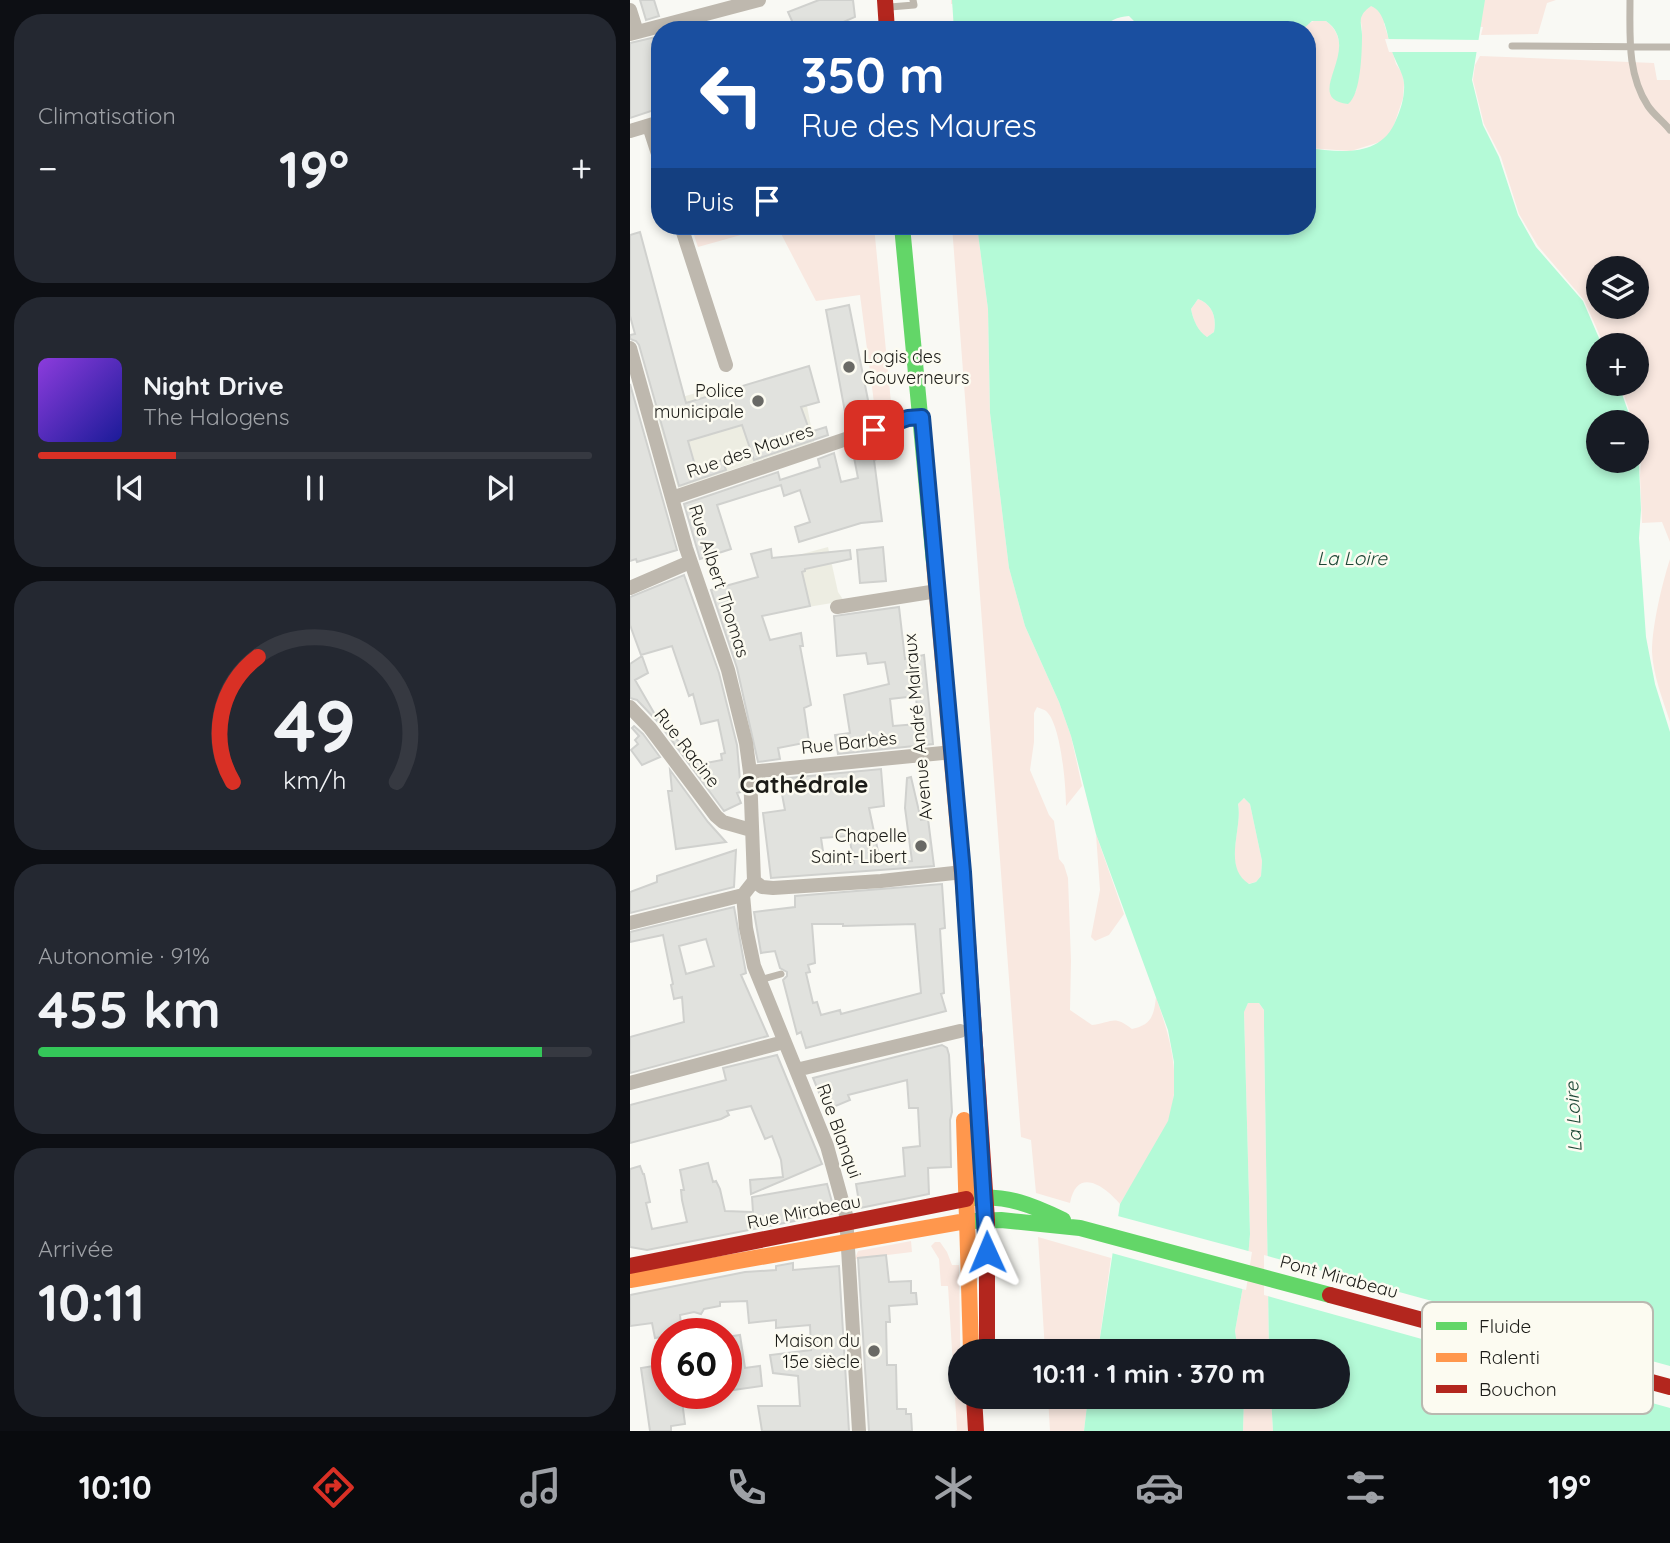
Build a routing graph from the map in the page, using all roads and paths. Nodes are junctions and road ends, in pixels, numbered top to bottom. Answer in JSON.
{"nodes":[{"id":1,"x":759,"y":0,"type":"edge"},
{"id":2,"x":870,"y":0,"type":"edge"},
{"id":3,"x":913,"y":0,"type":"edge"},
{"id":4,"x":1630,"y":0,"type":"edge"},
{"id":5,"x":885,"y":4,"type":"edge"},
{"id":6,"x":630,"y":10,"type":"edge"},
{"id":7,"x":679,"y":21,"type":"edge"},
{"id":8,"x":871,"y":21,"type":"edge"},
{"id":9,"x":651,"y":28,"type":"edge"},
{"id":10,"x":633,"y":33,"type":"edge"},
{"id":11,"x":1512,"y":46,"type":"dead end"},
{"id":12,"x":1630,"y":46,"type":"junction"},
{"id":13,"x":1670,"y":47,"type":"edge"},
{"id":14,"x":651,"y":125,"type":"edge"},
{"id":15,"x":1670,"y":130,"type":"edge"},
{"id":16,"x":630,"y":131,"type":"edge"},
{"id":17,"x":684,"y":235,"type":"edge"},
{"id":18,"x":892,"y":235,"type":"edge"},
{"id":19,"x":903,"y":235,"type":"edge"},
{"id":20,"x":630,"y":348,"type":"edge"},
{"id":21,"x":726,"y":365,"type":"dead end"},
{"id":22,"x":915,"y":418,"type":"junction"},
{"id":23,"x":672,"y":498,"type":"junction"},
{"id":24,"x":690,"y":562,"type":"junction"},
{"id":25,"x":630,"y":588,"type":"edge"},
{"id":26,"x":931,"y":592,"type":"junction"},
{"id":27,"x":837,"y":607,"type":"dead end"},
{"id":28,"x":630,"y":707,"type":"edge"},
{"id":29,"x":947,"y":753,"type":"junction"},
{"id":30,"x":750,"y":772,"type":"junction"},
{"id":31,"x":751,"y":830,"type":"junction"},
{"id":32,"x":957,"y":873,"type":"junction"},
{"id":33,"x":754,"y":881,"type":"junction"},
{"id":34,"x":743,"y":895,"type":"junction"},
{"id":35,"x":630,"y":922,"type":"edge"},
{"id":36,"x":757,"y":973,"type":"junction"},
{"id":37,"x":782,"y":974,"type":"dead end"},
{"id":38,"x":960,"y":1031,"type":"junction"},
{"id":39,"x":784,"y":1042,"type":"junction"},
{"id":40,"x":796,"y":1070,"type":"junction"},
{"id":41,"x":630,"y":1083,"type":"edge"},
{"id":42,"x":985,"y":1196,"type":"junction"},
{"id":43,"x":966,"y":1199,"type":"junction"},
{"id":44,"x":987,"y":1220,"type":"junction"},
{"id":45,"x":966,"y":1221,"type":"junction"},
{"id":46,"x":848,"y":1223,"type":"junction"},
{"id":47,"x":1080,"y":1228,"type":"junction"},
{"id":48,"x":849,"y":1240,"type":"junction"},
{"id":49,"x":630,"y":1257,"type":"edge"},
{"id":50,"x":654,"y":1262,"type":"junction"},
{"id":51,"x":630,"y":1266,"type":"edge"},
{"id":52,"x":630,"y":1280,"type":"edge"},
{"id":53,"x":1422,"y":1320,"type":"edge"},
{"id":54,"x":971,"y":1339,"type":"edge"},
{"id":55,"x":987,"y":1339,"type":"edge"},
{"id":56,"x":1653,"y":1382,"type":"edge"},
{"id":57,"x":1670,"y":1387,"type":"edge"},
{"id":58,"x":975,"y":1409,"type":"edge"},
{"id":59,"x":990,"y":1409,"type":"edge"},
{"id":60,"x":859,"y":1431,"type":"edge"},
{"id":61,"x":976,"y":1431,"type":"edge"},
{"id":62,"x":992,"y":1431,"type":"edge"}],
"edges":[{"from":1,"to":7,"type":"street"},
{"from":2,"to":8,"type":"main road"},
{"from":3,"to":5,"type":"lane"},
{"from":4,"to":12,"type":"lane"},
{"from":6,"to":10,"type":"street"},
{"from":9,"to":10,"type":"street"},
{"from":11,"to":12,"type":"lane"},
{"from":12,"to":13,"type":"lane"},
{"from":12,"to":15,"type":"lane"},
{"from":14,"to":16,"type":"street"},
{"from":17,"to":21,"type":"street"},
{"from":18,"to":22,"type":"main road","name":"Avenue André Malraux"},
{"from":19,"to":22,"type":"main road","name":"Avenue André Malraux"},
{"from":20,"to":23,"type":"street","name":"Rue Albert Thomas"},
{"from":22,"to":23,"type":"street","name":"Rue des Maures"},
{"from":22,"to":26,"type":"main road","name":"Avenue André Malraux"},
{"from":23,"to":24,"type":"street","name":"Rue Albert Thomas"},
{"from":24,"to":25,"type":"street"},
{"from":24,"to":30,"type":"street","name":"Rue Albert Thomas"},
{"from":26,"to":27,"type":"street"},
{"from":26,"to":29,"type":"main road","name":"Avenue André Malraux"},
{"from":28,"to":31,"type":"street","name":"Rue Racine"},
{"from":29,"to":30,"type":"street","name":"Rue Barbès"},
{"from":29,"to":32,"type":"main road","name":"Avenue André Malraux"},
{"from":30,"to":31,"type":"street","name":"Rue Albert Thomas"},
{"from":31,"to":33,"type":"street","name":"Rue Albert Thomas"},
{"from":32,"to":33,"type":"street"},
{"from":32,"to":38,"type":"main road","name":"Avenue André Malraux"},
{"from":32,"to":42,"type":"main road","name":"Avenue André Malraux"},
{"from":33,"to":34,"type":"street"},
{"from":34,"to":35,"type":"street"},
{"from":34,"to":36,"type":"street","name":"Rue Blanqui"},
{"from":36,"to":37,"type":"lane"},
{"from":36,"to":39,"type":"street","name":"Rue Blanqui"},
{"from":38,"to":40,"type":"street"},
{"from":38,"to":43,"type":"main road","name":"Avenue André Malraux"},
{"from":39,"to":40,"type":"street","name":"Rue Blanqui"},
{"from":39,"to":41,"type":"street"},
{"from":40,"to":46,"type":"street","name":"Rue Blanqui"},
{"from":42,"to":43,"type":"main road","name":"Rue Mirabeau"},
{"from":42,"to":44,"type":"main road","name":"Avenue André Malraux"},
{"from":42,"to":47,"type":"main road","name":"Pont Mirabeau"},
{"from":43,"to":45,"type":"main road","name":"Avenue André Malraux"},
{"from":43,"to":46,"type":"main road","name":"Rue Mirabeau"},
{"from":44,"to":45,"type":"main road","name":"Rue Mirabeau"},
{"from":44,"to":47,"type":"main road","name":"Pont Mirabeau"},
{"from":44,"to":55,"type":"main road","name":"Avenue André Malraux"},
{"from":45,"to":48,"type":"main road","name":"Rue Mirabeau"},
{"from":45,"to":54,"type":"main road","name":"Avenue André Malraux"},
{"from":46,"to":48,"type":"street","name":"Rue Blanqui"},
{"from":46,"to":50,"type":"main road","name":"Rue Mirabeau"},
{"from":47,"to":53,"type":"main road","name":"Pont Mirabeau"},
{"from":48,"to":52,"type":"main road","name":"Rue Mirabeau"},
{"from":48,"to":60,"type":"street","name":"Rue Blanqui"},
{"from":49,"to":50,"type":"street"},
{"from":50,"to":51,"type":"main road","name":"Rue Mirabeau"},
{"from":56,"to":57,"type":"main road","name":"Pont Mirabeau"},
{"from":58,"to":61,"type":"main road"},
{"from":59,"to":62,"type":"main road"}]}
